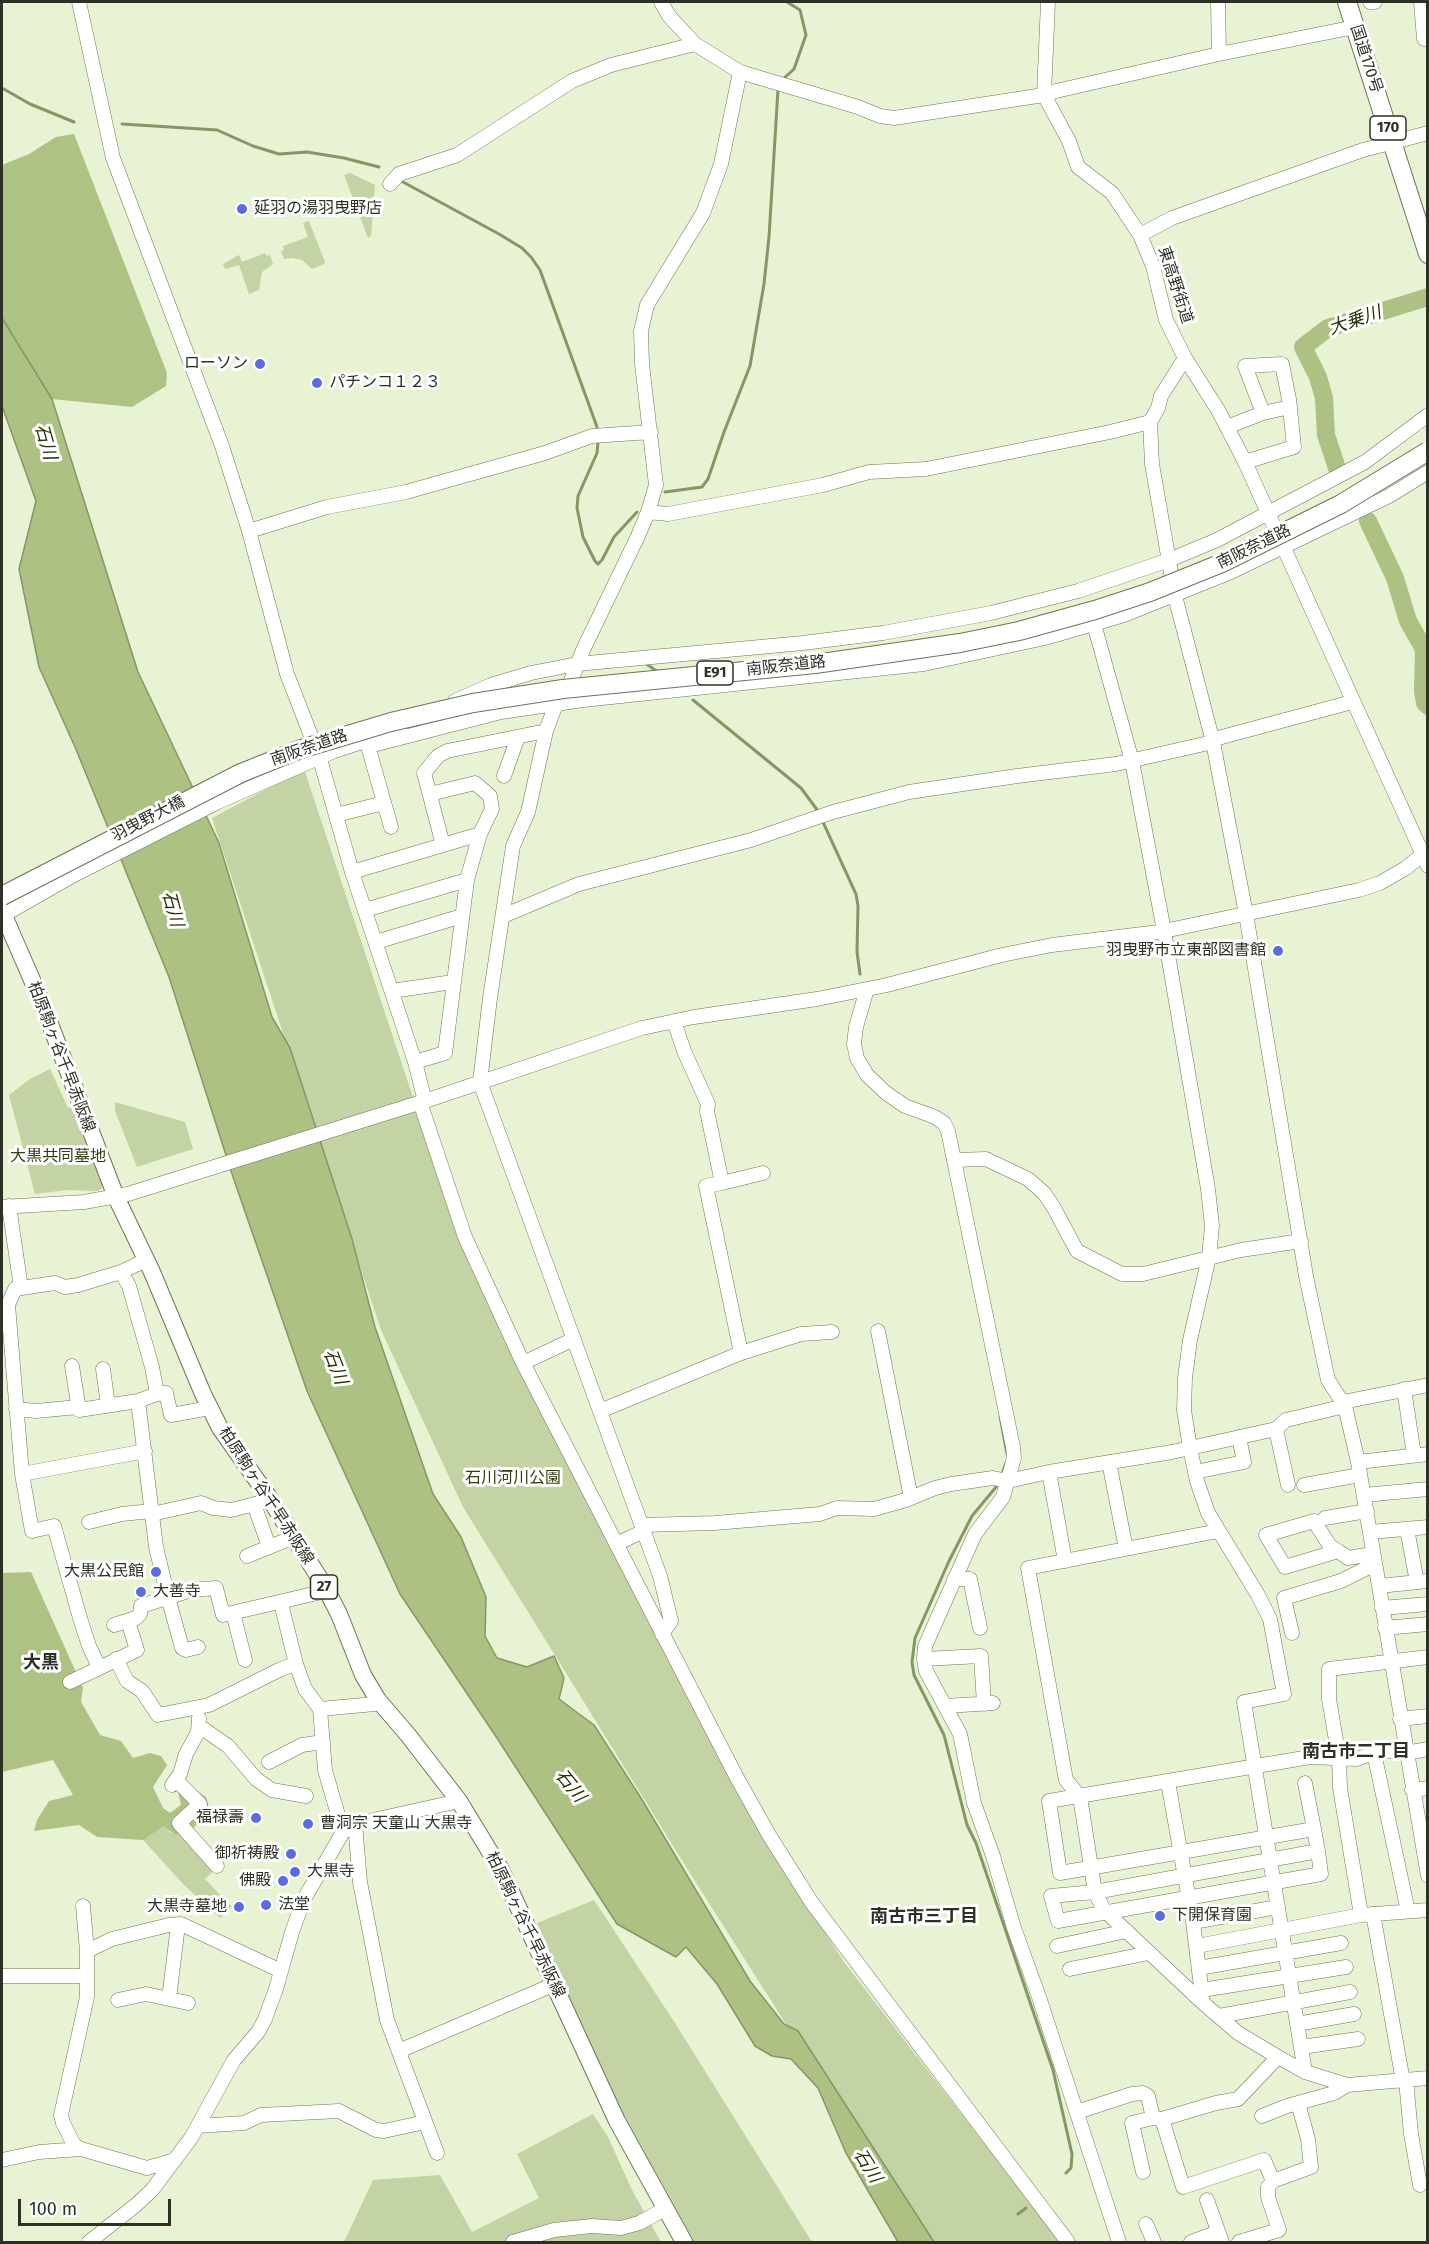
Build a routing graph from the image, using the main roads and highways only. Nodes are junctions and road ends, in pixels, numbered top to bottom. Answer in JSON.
{"nodes":[{"id":1,"x":1347,"y":2,"type":"edge"},
{"id":2,"x":1428,"y":255,"type":"edge"},
{"id":3,"x":1428,"y":442,"type":"edge"},
{"id":4,"x":1428,"y":451,"type":"edge"},
{"id":5,"x":1428,"y":463,"type":"edge"},
{"id":6,"x":1341,"y":504,"type":"junction"},
{"id":7,"x":2,"y":896,"type":"edge"},
{"id":8,"x":5,"y":911,"type":"edge"},
{"id":9,"x":684,"y":2242,"type":"edge"}],
"edges":[{"from":1,"to":2,"type":"highway","name":"国道170号","number":"170"},
{"from":3,"to":6,"type":"highway","bridge":true},
{"from":4,"to":6,"type":"highway","name":"南阪奈道路","number":"E91","bridge":true},
{"from":5,"to":8,"type":"highway","name":"南阪奈道路","number":"E91"},
{"from":6,"to":7,"type":"highway","name":"南阪奈道路","number":"E91","bridge":true},
{"from":8,"to":9,"type":"main road","name":"柏原駒ヶ谷千早赤阪線","number":"27"}]}
